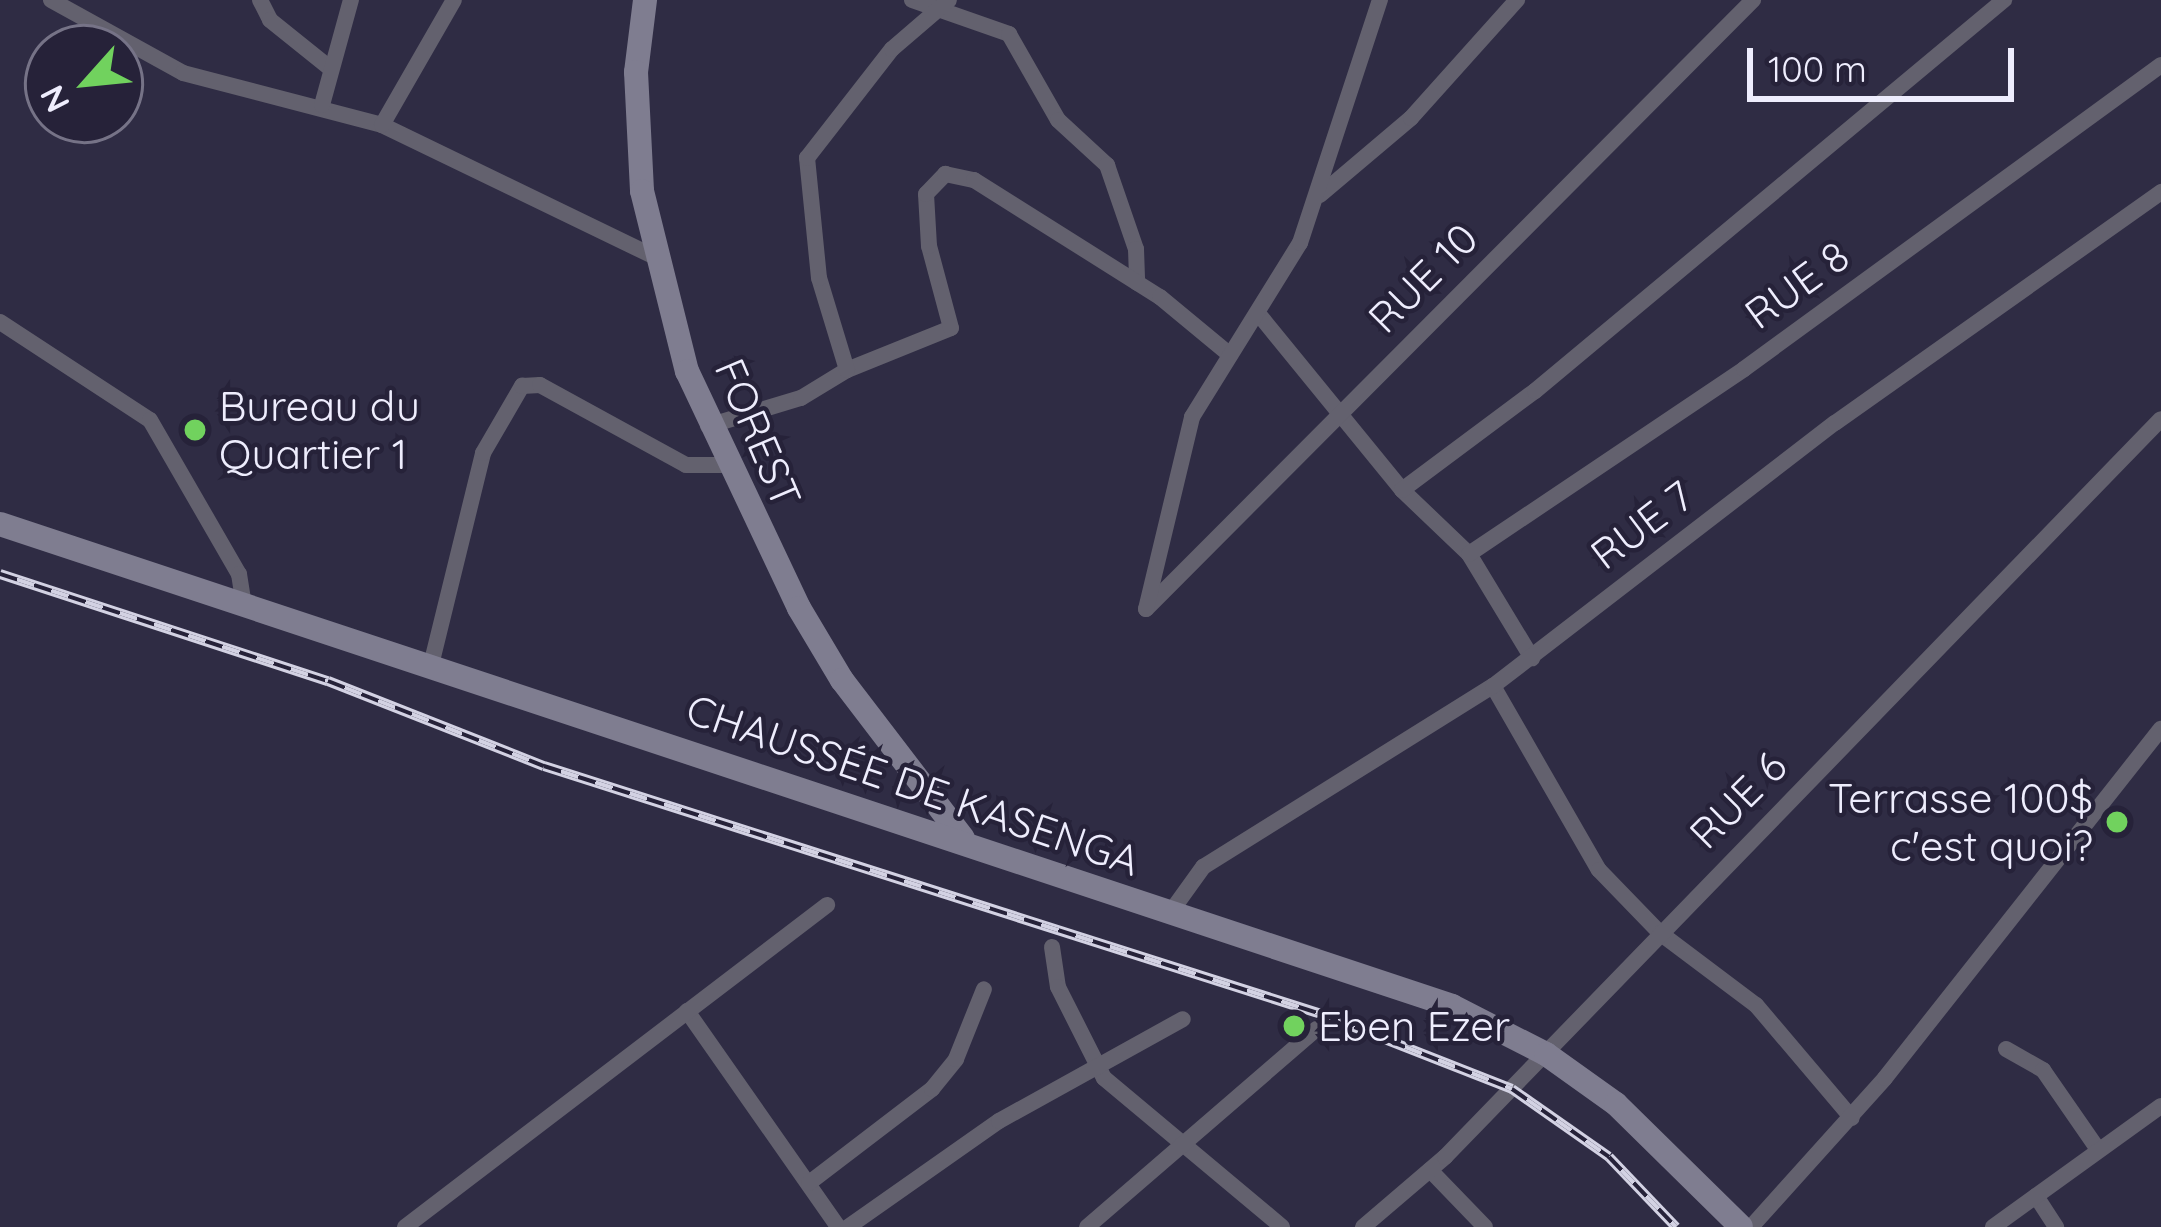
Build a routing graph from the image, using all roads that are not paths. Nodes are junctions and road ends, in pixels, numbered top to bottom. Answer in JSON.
{"nodes":[{"id":1,"x":260,"y":0,"type":"edge"},
{"id":2,"x":351,"y":0,"type":"edge"},
{"id":3,"x":454,"y":0,"type":"edge"},
{"id":4,"x":645,"y":0,"type":"edge"},
{"id":5,"x":912,"y":0,"type":"edge"},
{"id":6,"x":1380,"y":0,"type":"edge"},
{"id":7,"x":1517,"y":0,"type":"edge"},
{"id":8,"x":1753,"y":0,"type":"edge"},
{"id":9,"x":2004,"y":0,"type":"edge"},
{"id":10,"x":56,"y":1,"type":"edge"},
{"id":11,"x":948,"y":4,"type":"edge"},
{"id":12,"x":2161,"y":65,"type":"edge"},
{"id":13,"x":330,"y":68,"type":"junction"},
{"id":14,"x":322,"y":105,"type":"junction"},
{"id":15,"x":382,"y":125,"type":"junction"},
{"id":16,"x":2161,"y":192,"type":"edge"},
{"id":17,"x":1319,"y":195,"type":"junction"},
{"id":18,"x":655,"y":257,"type":"junction"},
{"id":19,"x":1137,"y":283,"type":"junction"},
{"id":20,"x":1262,"y":316,"type":"junction"},
{"id":21,"x":0,"y":322,"type":"edge"},
{"id":22,"x":1230,"y":355,"type":"junction"},
{"id":23,"x":847,"y":370,"type":"junction"},
{"id":24,"x":1337,"y":411,"type":"junction"},
{"id":25,"x":2161,"y":419,"type":"edge"},
{"id":26,"x":708,"y":426,"type":"junction"},
{"id":27,"x":725,"y":465,"type":"junction"},
{"id":28,"x":1402,"y":490,"type":"junction"},
{"id":29,"x":0,"y":524,"type":"edge"},
{"id":30,"x":1469,"y":554,"type":"junction"},
{"id":31,"x":244,"y":604,"type":"junction"},
{"id":32,"x":1532,"y":658,"type":"junction"},
{"id":33,"x":431,"y":665,"type":"junction"},
{"id":34,"x":1492,"y":686,"type":"junction"},
{"id":35,"x":2161,"y":729,"type":"edge"},
{"id":36,"x":964,"y":840,"type":"junction"},
{"id":37,"x":827,"y":905,"type":"dead end"},
{"id":38,"x":1170,"y":913,"type":"junction"},
{"id":39,"x":1660,"y":933,"type":"junction"},
{"id":40,"x":1052,"y":947,"type":"dead end"},
{"id":41,"x":984,"y":989,"type":"dead end"},
{"id":42,"x":687,"y":1011,"type":"junction"},
{"id":43,"x":1183,"y":1019,"type":"dead end"},
{"id":44,"x":1316,"y":1029,"type":"dead end"},
{"id":45,"x":2006,"y":1049,"type":"dead end"},
{"id":46,"x":1546,"y":1054,"type":"junction"},
{"id":47,"x":1099,"y":1071,"type":"junction"},
{"id":48,"x":2161,"y":1106,"type":"edge"},
{"id":49,"x":1852,"y":1118,"type":"junction"},
{"id":50,"x":1180,"y":1138,"type":"junction"},
{"id":51,"x":2097,"y":1148,"type":"junction"},
{"id":52,"x":1430,"y":1170,"type":"junction"},
{"id":53,"x":809,"y":1183,"type":"junction"},
{"id":54,"x":2036,"y":1196,"type":"junction"},
{"id":55,"x":405,"y":1227,"type":"edge"},
{"id":56,"x":838,"y":1227,"type":"edge"},
{"id":57,"x":848,"y":1227,"type":"edge"},
{"id":58,"x":1087,"y":1227,"type":"edge"},
{"id":59,"x":1282,"y":1227,"type":"edge"},
{"id":60,"x":1364,"y":1227,"type":"edge"},
{"id":61,"x":1485,"y":1227,"type":"edge"},
{"id":62,"x":1741,"y":1227,"type":"edge"},
{"id":63,"x":1751,"y":1227,"type":"edge"},
{"id":64,"x":1993,"y":1227,"type":"edge"},
{"id":65,"x":2056,"y":1227,"type":"edge"}],
"edges":[{"from":1,"to":13,"type":"street"},
{"from":2,"to":13,"type":"street"},
{"from":3,"to":15,"type":"street"},
{"from":4,"to":18,"type":"main road","name":"FOREST"},
{"from":5,"to":11,"type":"street"},
{"from":6,"to":17,"type":"street"},
{"from":7,"to":17,"type":"street"},
{"from":8,"to":24,"type":"street","name":"RUE 10"},
{"from":9,"to":28,"type":"street"},
{"from":10,"to":14,"type":"street"},
{"from":11,"to":19,"type":"street"},
{"from":11,"to":23,"type":"street"},
{"from":12,"to":30,"type":"street","name":"RUE 8"},
{"from":13,"to":14,"type":"street"},
{"from":14,"to":15,"type":"street"},
{"from":15,"to":18,"type":"street"},
{"from":16,"to":32,"type":"street","name":"RUE 7"},
{"from":17,"to":20,"type":"street"},
{"from":18,"to":26,"type":"main road","name":"FOREST"},
{"from":19,"to":22,"type":"street"},
{"from":19,"to":23,"type":"street"},
{"from":20,"to":22,"type":"street"},
{"from":20,"to":24,"type":"street"},
{"from":21,"to":31,"type":"street"},
{"from":22,"to":24,"type":"street","name":"RUE 10"},
{"from":23,"to":26,"type":"street"},
{"from":24,"to":28,"type":"street"},
{"from":25,"to":39,"type":"street","name":"RUE 6"},
{"from":26,"to":27,"type":"main road","name":"FOREST"},
{"from":27,"to":33,"type":"street"},
{"from":27,"to":36,"type":"main road","name":"FOREST"},
{"from":28,"to":30,"type":"street"},
{"from":29,"to":31,"type":"main road","name":"CHAUSSÉE DE KASENGA"},
{"from":30,"to":32,"type":"street"},
{"from":31,"to":33,"type":"main road","name":"CHAUSSÉE DE KASENGA"},
{"from":32,"to":34,"type":"street","name":"RUE 7"},
{"from":33,"to":36,"type":"main road","name":"CHAUSSÉE DE KASENGA"},
{"from":34,"to":38,"type":"street","name":"RUE 7"},
{"from":34,"to":39,"type":"street"},
{"from":35,"to":49,"type":"street"},
{"from":36,"to":38,"type":"main road","name":"CHAUSSÉE DE KASENGA"},
{"from":37,"to":42,"type":"street"},
{"from":38,"to":46,"type":"main road","name":"CHAUSSÉE DE KASENGA"},
{"from":39,"to":46,"type":"street","name":"RUE 6"},
{"from":39,"to":49,"type":"street"},
{"from":40,"to":47,"type":"street"},
{"from":41,"to":53,"type":"street"},
{"from":42,"to":53,"type":"street"},
{"from":42,"to":55,"type":"street"},
{"from":43,"to":47,"type":"street"},
{"from":44,"to":50,"type":"street"},
{"from":45,"to":51,"type":"street"},
{"from":46,"to":52,"type":"street","name":"RUE 6"},
{"from":46,"to":62,"type":"main road","name":"CHAUSSÉE DE KASENGA"},
{"from":47,"to":50,"type":"street"},
{"from":47,"to":57,"type":"street"},
{"from":48,"to":51,"type":"street"},
{"from":49,"to":63,"type":"street"},
{"from":50,"to":58,"type":"street"},
{"from":50,"to":59,"type":"street"},
{"from":51,"to":54,"type":"street"},
{"from":52,"to":60,"type":"street","name":"RUE 6"},
{"from":52,"to":61,"type":"street"},
{"from":53,"to":56,"type":"street"},
{"from":54,"to":64,"type":"street"},
{"from":54,"to":65,"type":"street"}]}
